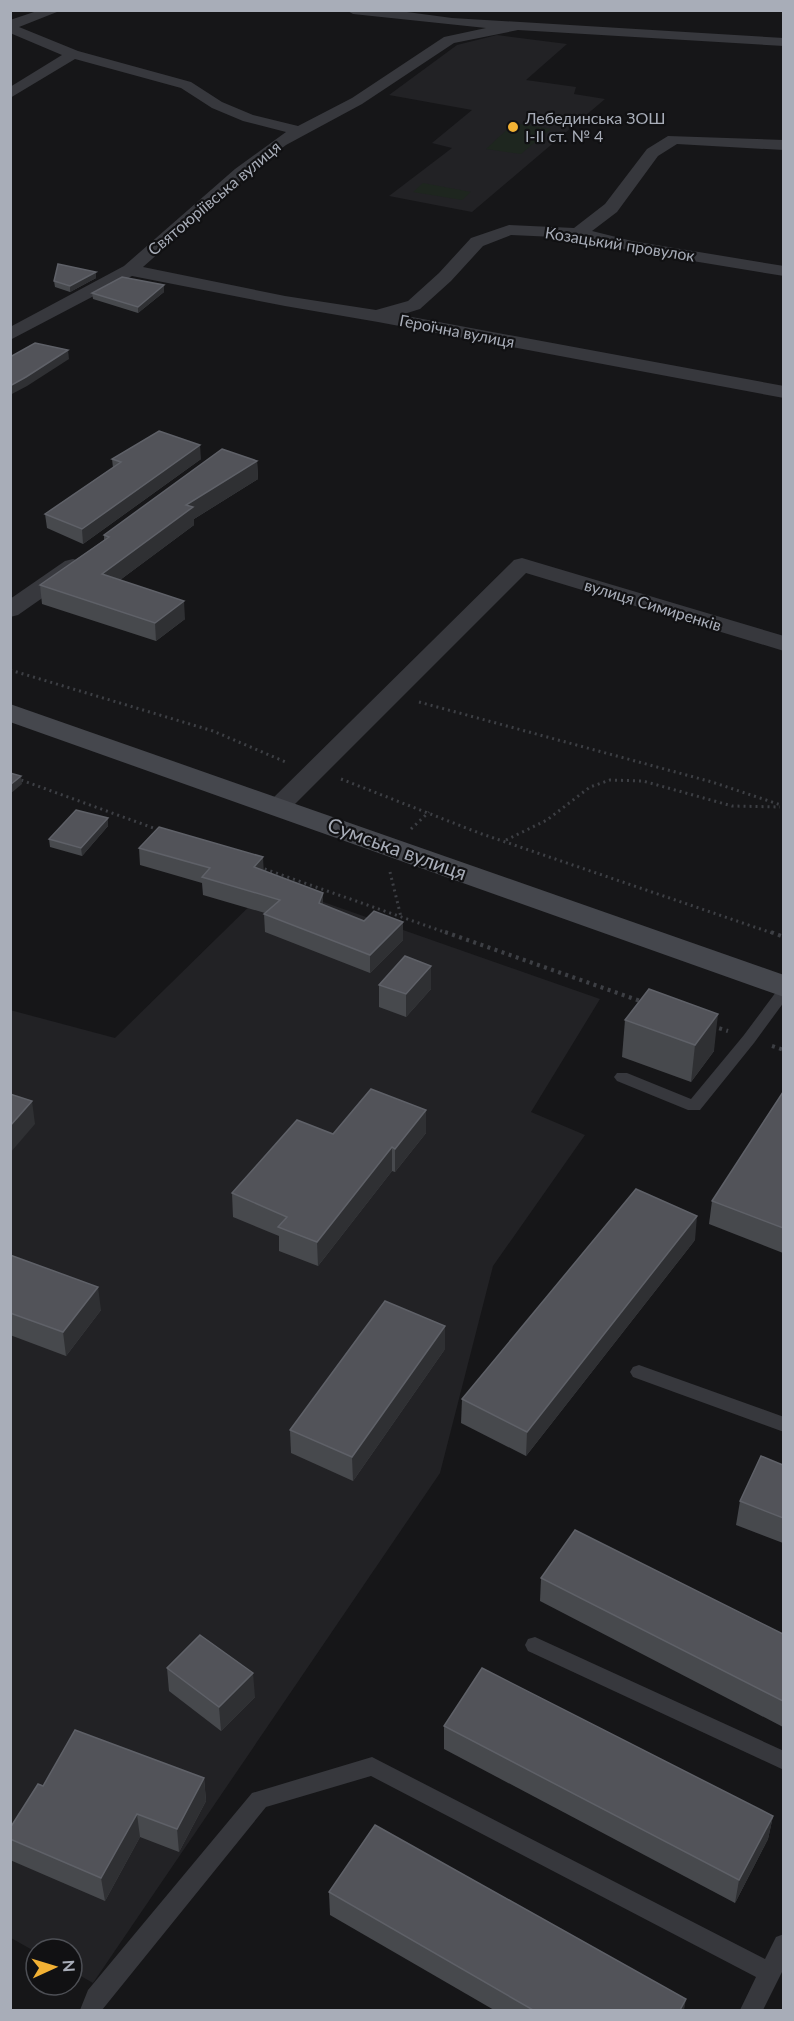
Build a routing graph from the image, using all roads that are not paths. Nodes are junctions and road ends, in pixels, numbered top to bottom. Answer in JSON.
{"nodes":[{"id":1,"x":55,"y":10,"type":"edge"},
{"id":2,"x":353,"y":10,"type":"edge"},
{"id":3,"x":444,"y":21,"type":"junction"},
{"id":4,"x":10,"y":26,"type":"edge"},
{"id":5,"x":518,"y":26,"type":"junction"},
{"id":6,"x":456,"y":38,"type":"junction"},
{"id":7,"x":783,"y":42,"type":"edge"},
{"id":8,"x":73,"y":54,"type":"junction"},
{"id":9,"x":10,"y":94,"type":"edge"},
{"id":10,"x":299,"y":131,"type":"junction"},
{"id":11,"x":783,"y":145,"type":"edge"},
{"id":12,"x":577,"y":233,"type":"junction"},
{"id":13,"x":130,"y":270,"type":"junction"},
{"id":14,"x":783,"y":271,"type":"edge"},
{"id":15,"x":378,"y":316,"type":"junction"},
{"id":16,"x":10,"y":335,"type":"edge"},
{"id":17,"x":783,"y":393,"type":"edge"},
{"id":18,"x":88,"y":554,"type":"edge"},
{"id":19,"x":10,"y":610,"type":"edge"},
{"id":20,"x":783,"y":644,"type":"edge"},
{"id":21,"x":10,"y":712,"type":"edge"},
{"id":22,"x":278,"y":807,"type":"junction"},
{"id":23,"x":783,"y":987,"type":"edge"},
{"id":24,"x":783,"y":991,"type":"edge"},
{"id":25,"x":622,"y":1077,"type":"dead end"},
{"id":26,"x":639,"y":1372,"type":"dead end"},
{"id":27,"x":783,"y":1425,"type":"edge"},
{"id":28,"x":535,"y":1645,"type":"dead end"},
{"id":29,"x":783,"y":1761,"type":"edge"},
{"id":30,"x":783,"y":1944,"type":"edge"},
{"id":31,"x":770,"y":1973,"type":"junction"},
{"id":32,"x":90,"y":2010,"type":"edge"},
{"id":33,"x":752,"y":2010,"type":"edge"}],
"edges":[{"from":1,"to":4,"type":"street"},
{"from":2,"to":3,"type":"street"},
{"from":3,"to":5,"type":"street"},
{"from":3,"to":6,"type":"street"},
{"from":4,"to":8,"type":"street"},
{"from":5,"to":6,"type":"street","name":"Святоюріївська вулиця"},
{"from":5,"to":7,"type":"street"},
{"from":6,"to":10,"type":"street","name":"Святоюріївська вулиця"},
{"from":8,"to":9,"type":"street"},
{"from":8,"to":10,"type":"street"},
{"from":10,"to":13,"type":"street","name":"Святоюріївська вулиця"},
{"from":11,"to":12,"type":"street"},
{"from":12,"to":14,"type":"street","name":"Козацький провулок"},
{"from":12,"to":15,"type":"street","name":"Козацький провулок"},
{"from":13,"to":15,"type":"street","name":"Героїчна вулиця"},
{"from":13,"to":16,"type":"street","name":"Святоюріївська вулиця"},
{"from":15,"to":17,"type":"street","name":"Героїчна вулиця"},
{"from":18,"to":19,"type":"street"},
{"from":20,"to":22,"type":"street","name":"вулиця Симиренків"},
{"from":21,"to":22,"type":"main road","name":"Сумська вулиця"},
{"from":22,"to":23,"type":"main road","name":"Сумська вулиця"},
{"from":24,"to":25,"type":"lane"},
{"from":26,"to":27,"type":"lane"},
{"from":28,"to":29,"type":"lane"},
{"from":30,"to":31,"type":"lane"},
{"from":31,"to":32,"type":"lane"},
{"from":31,"to":33,"type":"lane"}]}
